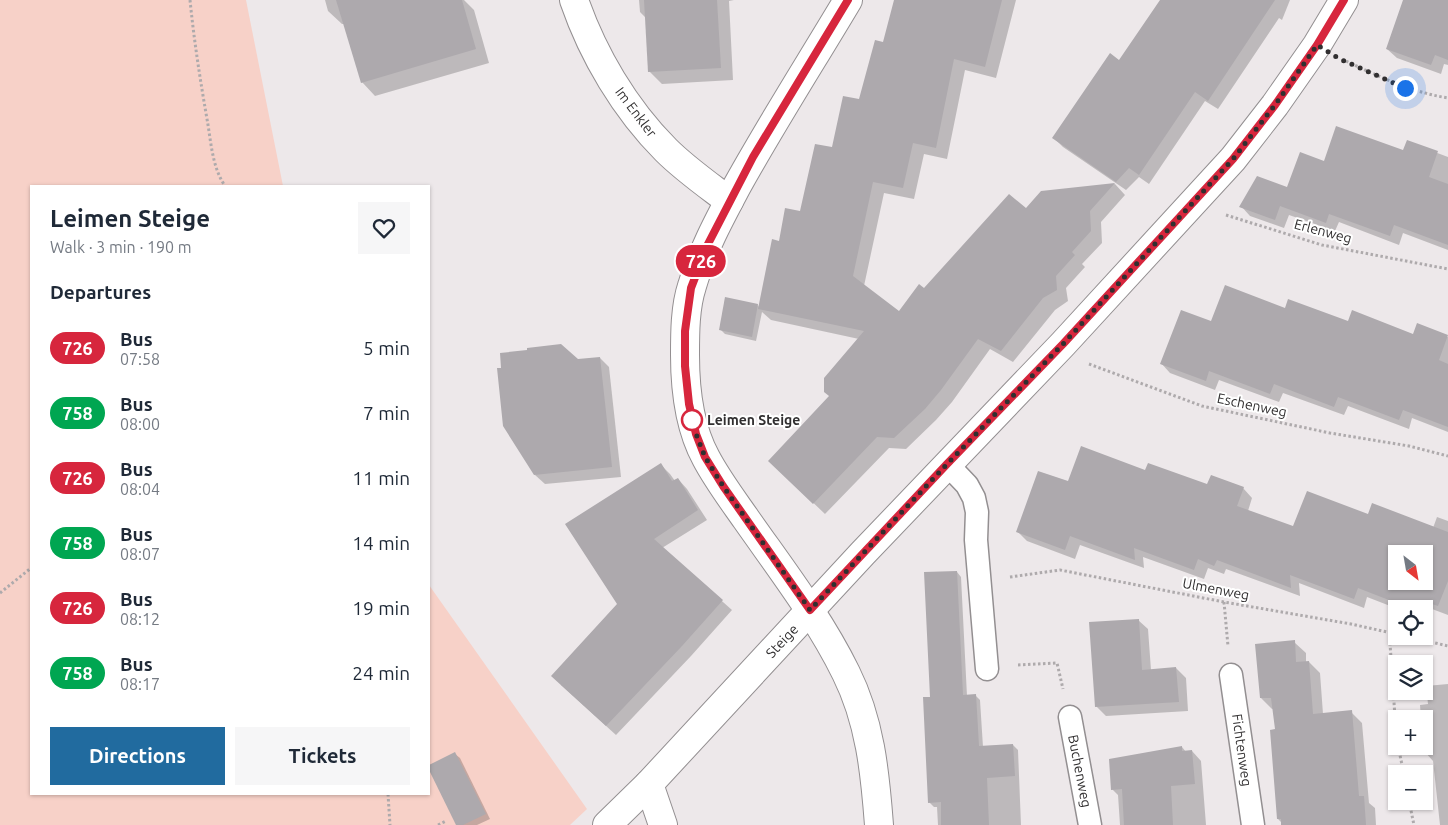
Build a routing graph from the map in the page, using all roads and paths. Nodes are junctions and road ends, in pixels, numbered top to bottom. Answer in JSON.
{"nodes":[{"id":1,"x":190,"y":0,"type":"edge"},
{"id":2,"x":574,"y":0,"type":"edge"},
{"id":3,"x":848,"y":0,"type":"edge"},
{"id":4,"x":1344,"y":0,"type":"edge"},
{"id":5,"x":1317,"y":45,"type":"junction"},
{"id":6,"x":1448,"y":98,"type":"edge"},
{"id":7,"x":224,"y":185,"type":"edge"},
{"id":8,"x":1198,"y":197,"type":"junction"},
{"id":9,"x":729,"y":201,"type":"junction"},
{"id":10,"x":1448,"y":270,"type":"edge"},
{"id":11,"x":1063,"y":344,"type":"junction"},
{"id":12,"x":1448,"y":456,"type":"edge"},
{"id":13,"x":947,"y":464,"type":"junction"},
{"id":14,"x":30,"y":569,"type":"edge"},
{"id":15,"x":1032,"y":573,"type":"dead end"},
{"id":16,"x":0,"y":593,"type":"edge"},
{"id":17,"x":1224,"y":602,"type":"junction"},
{"id":18,"x":810,"y":610,"type":"junction"},
{"id":19,"x":1388,"y":632,"type":"edge"},
{"id":20,"x":1433,"y":642,"type":"edge"},
{"id":21,"x":1390,"y":645,"type":"edge"},
{"id":22,"x":1448,"y":646,"type":"edge"},
{"id":23,"x":1228,"y":650,"type":"dead end"},
{"id":24,"x":1051,"y":663,"type":"dead end"},
{"id":25,"x":1039,"y":664,"type":"dead end"},
{"id":26,"x":987,"y":669,"type":"dead end"},
{"id":27,"x":1231,"y":675,"type":"dead end"},
{"id":28,"x":1395,"y":710,"type":"edge"},
{"id":29,"x":1070,"y":717,"type":"dead end"},
{"id":30,"x":649,"y":784,"type":"junction"},
{"id":31,"x":388,"y":795,"type":"edge"},
{"id":32,"x":1411,"y":810,"type":"edge"},
{"id":33,"x":446,"y":821,"type":"dead end"},
{"id":34,"x":390,"y":825,"type":"edge"},
{"id":35,"x":438,"y":825,"type":"edge"},
{"id":36,"x":607,"y":825,"type":"edge"},
{"id":37,"x":663,"y":825,"type":"edge"},
{"id":38,"x":879,"y":825,"type":"edge"},
{"id":39,"x":1090,"y":825,"type":"edge"},
{"id":40,"x":1254,"y":825,"type":"edge"},
{"id":41,"x":1414,"y":825,"type":"edge"}],
"edges":[{"from":1,"to":7,"type":"path"},
{"from":2,"to":9,"type":"street","name":"Im Enkler"},
{"from":3,"to":9,"type":"street"},
{"from":4,"to":5,"type":"street","name":"Steige"},
{"from":5,"to":6,"type":"path"},
{"from":5,"to":8,"type":"street","name":"Steige"},
{"from":8,"to":10,"type":"path","name":"Erlenweg"},
{"from":8,"to":11,"type":"street","name":"Steige"},
{"from":9,"to":18,"type":"street"},
{"from":11,"to":12,"type":"path","name":"Eschenweg"},
{"from":11,"to":13,"type":"street","name":"Steige"},
{"from":13,"to":18,"type":"street","name":"Steige"},
{"from":13,"to":26,"type":"lane"},
{"from":14,"to":16,"type":"path"},
{"from":15,"to":17,"type":"path","name":"Ulmenweg"},
{"from":17,"to":19,"type":"path","name":"Ulmenweg"},
{"from":17,"to":23,"type":"path"},
{"from":18,"to":30,"type":"street","name":"Steige"},
{"from":18,"to":38,"type":"street"},
{"from":20,"to":22,"type":"path"},
{"from":21,"to":28,"type":"path"},
{"from":24,"to":25,"type":"path"},
{"from":27,"to":40,"type":"lane","name":"Fichtenweg"},
{"from":29,"to":39,"type":"lane","name":"Buchenweg"},
{"from":30,"to":36,"type":"street","name":"Steige"},
{"from":30,"to":37,"type":"street"},
{"from":31,"to":34,"type":"path"},
{"from":32,"to":41,"type":"path"},
{"from":33,"to":35,"type":"path"}]}
